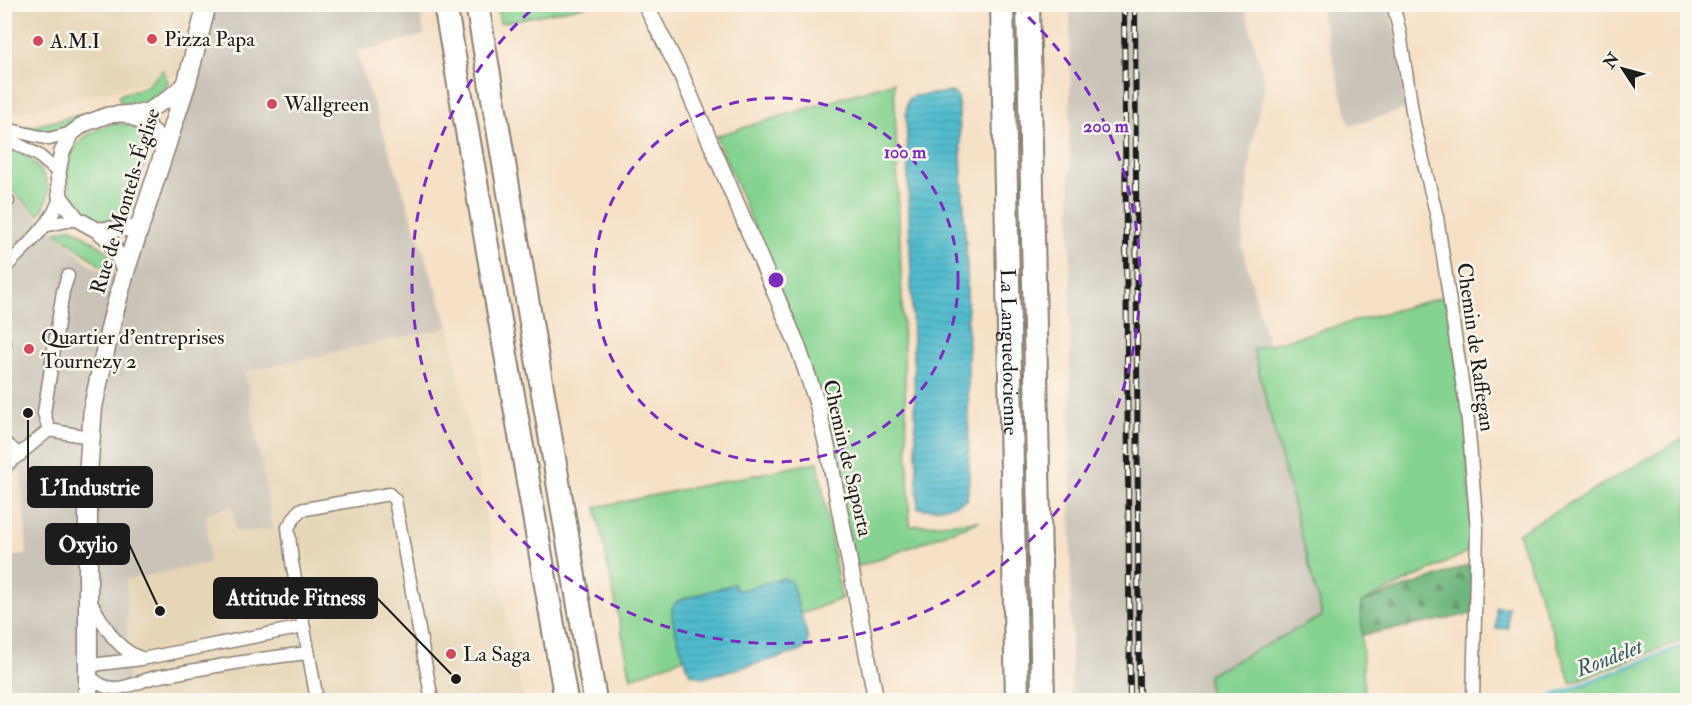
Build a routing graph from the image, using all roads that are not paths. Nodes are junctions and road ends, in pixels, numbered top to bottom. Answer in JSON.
{"nodes":[{"id":1,"x":207,"y":4,"type":"edge"},
{"id":2,"x":445,"y":4,"type":"edge"},
{"id":3,"x":477,"y":4,"type":"edge"},
{"id":4,"x":645,"y":4,"type":"edge"},
{"id":5,"x":1002,"y":4,"type":"edge"},
{"id":6,"x":1028,"y":4,"type":"edge"},
{"id":7,"x":1393,"y":4,"type":"edge"},
{"id":8,"x":187,"y":82,"type":"junction"},
{"id":9,"x":125,"y":114,"type":"junction"},
{"id":10,"x":72,"y":133,"type":"junction"},
{"id":11,"x":4,"y":135,"type":"edge"},
{"id":12,"x":163,"y":150,"type":"junction"},
{"id":13,"x":57,"y":172,"type":"junction"},
{"id":14,"x":60,"y":197,"type":"junction"},
{"id":15,"x":77,"y":219,"type":"junction"},
{"id":16,"x":44,"y":226,"type":"junction"},
{"id":17,"x":139,"y":228,"type":"junction"},
{"id":18,"x":98,"y":230,"type":"junction"},
{"id":19,"x":4,"y":268,"type":"edge"},
{"id":20,"x":125,"y":272,"type":"junction"},
{"id":21,"x":68,"y":276,"type":"dead end"},
{"id":22,"x":49,"y":430,"type":"junction"},
{"id":23,"x":89,"y":437,"type":"junction"},
{"id":24,"x":4,"y":442,"type":"edge"},
{"id":25,"x":20,"y":454,"type":"junction"},
{"id":26,"x":4,"y":467,"type":"edge"},
{"id":27,"x":89,"y":600,"type":"junction"},
{"id":28,"x":303,"y":627,"type":"junction"},
{"id":29,"x":308,"y":653,"type":"junction"},
{"id":30,"x":142,"y":658,"type":"junction"},
{"id":31,"x":87,"y":673,"type":"junction"},
{"id":32,"x":124,"y":686,"type":"junction"},
{"id":33,"x":88,"y":700,"type":"edge"},
{"id":34,"x":114,"y":700,"type":"edge"},
{"id":35,"x":317,"y":700,"type":"edge"},
{"id":36,"x":432,"y":700,"type":"edge"},
{"id":37,"x":566,"y":700,"type":"edge"},
{"id":38,"x":595,"y":700,"type":"edge"},
{"id":39,"x":876,"y":700,"type":"edge"},
{"id":40,"x":1017,"y":700,"type":"edge"},
{"id":41,"x":1043,"y":700,"type":"edge"},
{"id":42,"x":1473,"y":700,"type":"edge"}],
"edges":[{"from":1,"to":8,"type":"main road","name":"Rue de Montels-Église"},
{"from":2,"to":37,"type":"highway"},
{"from":3,"to":38,"type":"highway"},
{"from":4,"to":39,"type":"street","name":"Chemin de Saporta"},
{"from":5,"to":40,"type":"highway","name":"La Languedocienne"},
{"from":6,"to":41,"type":"highway","name":"La Languedocienne"},
{"from":7,"to":42,"type":"street","name":"Chemin de Raffegan"},
{"from":8,"to":9,"type":"street"},
{"from":8,"to":12,"type":"main road","name":"Rue de Montels-Église"},
{"from":9,"to":10,"type":"street"},
{"from":9,"to":12,"type":"street"},
{"from":10,"to":11,"type":"street"},
{"from":10,"to":13,"type":"street"},
{"from":11,"to":13,"type":"street"},
{"from":12,"to":17,"type":"main road","name":"Rue de Montels-Église"},
{"from":13,"to":14,"type":"street"},
{"from":14,"to":15,"type":"street"},
{"from":14,"to":16,"type":"street"},
{"from":15,"to":16,"type":"street"},
{"from":15,"to":18,"type":"street"},
{"from":16,"to":19,"type":"street"},
{"from":17,"to":18,"type":"street"},
{"from":17,"to":20,"type":"main road","name":"Rue de Montels-Église"},
{"from":18,"to":20,"type":"street"},
{"from":20,"to":23,"type":"main road","name":"Rue de Montels-Église"},
{"from":21,"to":22,"type":"street"},
{"from":22,"to":23,"type":"street"},
{"from":22,"to":25,"type":"street"},
{"from":23,"to":27,"type":"main road","name":"Rue de Montels-Église"},
{"from":24,"to":25,"type":"street"},
{"from":25,"to":26,"type":"street"},
{"from":27,"to":30,"type":"street"},
{"from":27,"to":31,"type":"main road","name":"Rue de Montels-Église"},
{"from":28,"to":29,"type":"street"},
{"from":28,"to":30,"type":"street"},
{"from":28,"to":36,"type":"street"},
{"from":29,"to":32,"type":"street"},
{"from":29,"to":35,"type":"street"},
{"from":30,"to":31,"type":"street"},
{"from":31,"to":32,"type":"street"},
{"from":31,"to":33,"type":"main road","name":"Rue de Montels-Église"},
{"from":32,"to":34,"type":"street"}]}
